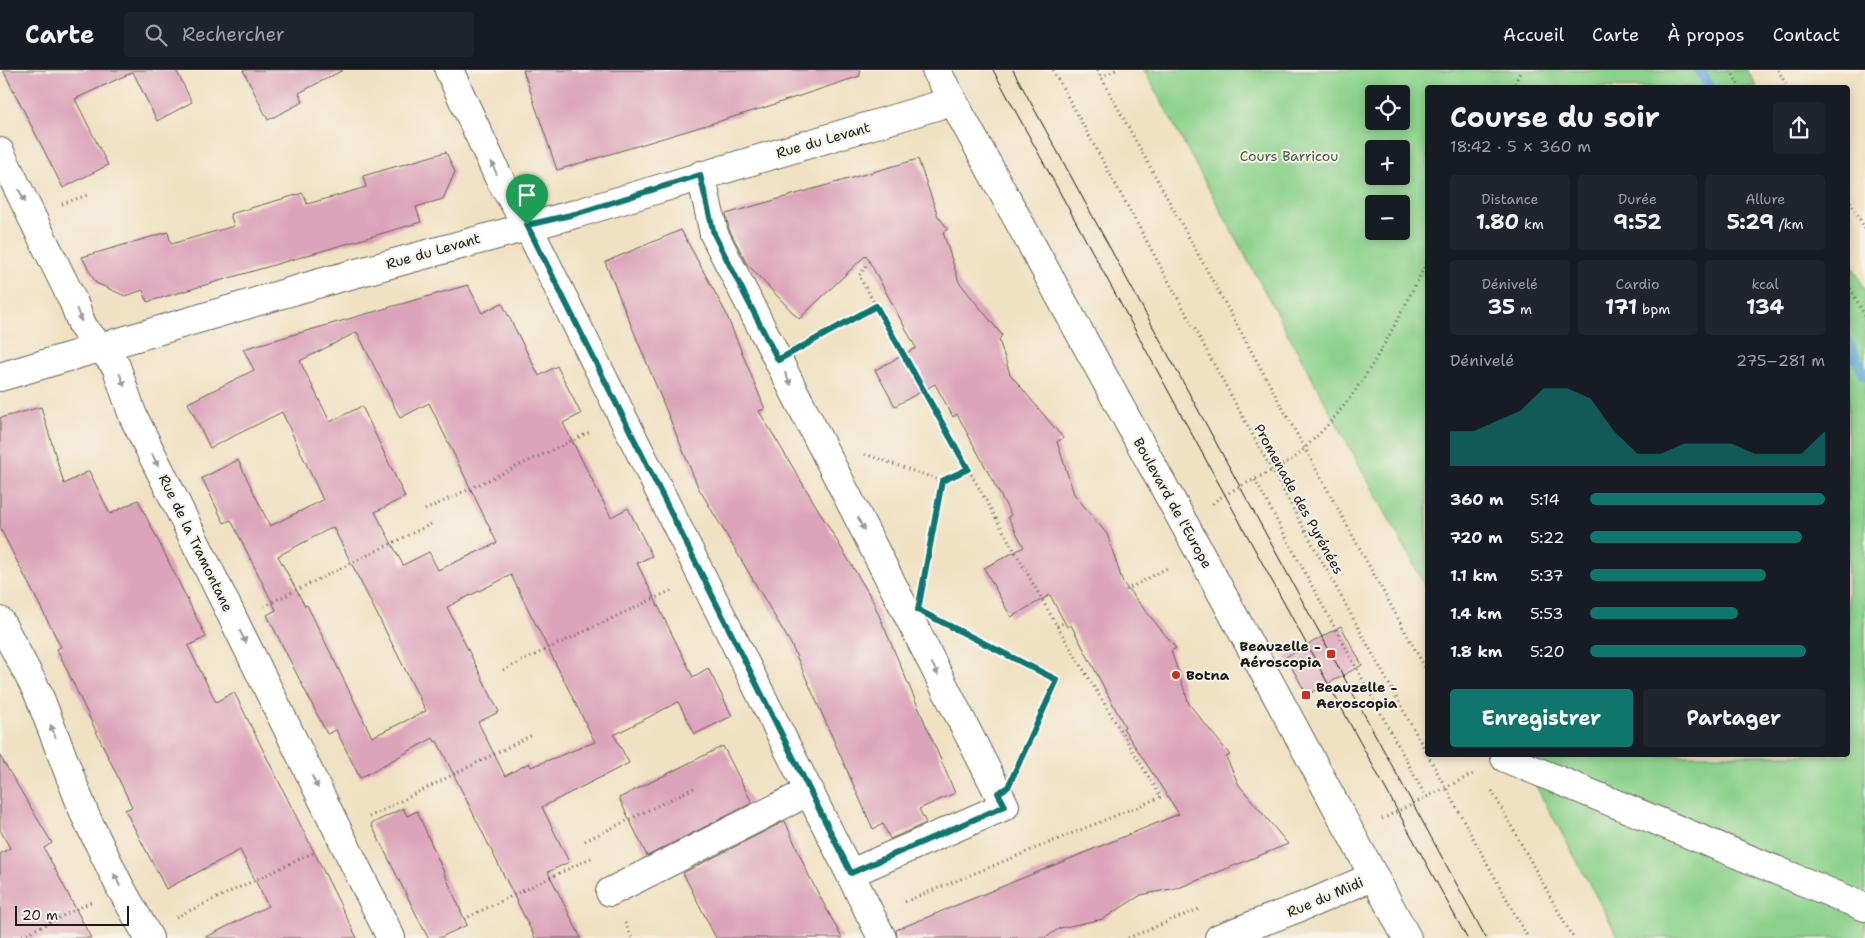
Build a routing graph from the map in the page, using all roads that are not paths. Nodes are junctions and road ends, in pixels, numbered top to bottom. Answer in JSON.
{"nodes":[{"id":1,"x":449,"y":70,"type":"edge"},
{"id":2,"x":936,"y":70,"type":"edge"},
{"id":3,"x":953,"y":101,"type":"junction"},
{"id":4,"x":0,"y":152,"type":"edge"},
{"id":5,"x":700,"y":175,"type":"junction"},
{"id":6,"x":527,"y":225,"type":"junction"},
{"id":7,"x":102,"y":348,"type":"junction"},
{"id":8,"x":0,"y":377,"type":"edge"},
{"id":9,"x":0,"y":621,"type":"edge"},
{"id":10,"x":1505,"y":758,"type":"dead end"},
{"id":11,"x":810,"y":791,"type":"junction"},
{"id":12,"x":851,"y":873,"type":"junction"},
{"id":13,"x":1374,"y":876,"type":"junction"},
{"id":14,"x":610,"y":892,"type":"dead end"},
{"id":15,"x":1865,"y":907,"type":"edge"},
{"id":16,"x":877,"y":926,"type":"edge"},
{"id":17,"x":147,"y":934,"type":"edge"},
{"id":18,"x":391,"y":938,"type":"edge"},
{"id":19,"x":1219,"y":938,"type":"edge"},
{"id":20,"x":1407,"y":938,"type":"edge"}],
"edges":[{"from":6,"to":1,"type":"street","one_way":true},
{"from":2,"to":3,"type":"street","name":"Boulevard de l'Europe"},
{"from":3,"to":5,"type":"street","name":"Rue du Levant"},
{"from":3,"to":13,"type":"street","name":"Boulevard de l'Europe"},
{"from":4,"to":7,"type":"street","name":"Rue de la Tramontane","one_way":true},
{"from":5,"to":6,"type":"street","name":"Rue du Levant"},
{"from":5,"to":12,"type":"street","one_way":true},
{"from":6,"to":7,"type":"street","name":"Rue du Levant"},
{"from":6,"to":11,"type":"street"},
{"from":7,"to":8,"type":"street","name":"Rue du Levant"},
{"from":7,"to":18,"type":"street","name":"Rue de la Tramontane","one_way":true},
{"from":17,"to":9,"type":"street","one_way":true},
{"from":10,"to":15,"type":"street"},
{"from":11,"to":12,"type":"street"},
{"from":11,"to":14,"type":"street"},
{"from":12,"to":16,"type":"street"},
{"from":13,"to":19,"type":"street","name":"Rue du Midi"},
{"from":13,"to":20,"type":"street","name":"Boulevard de l'Europe"}]}
